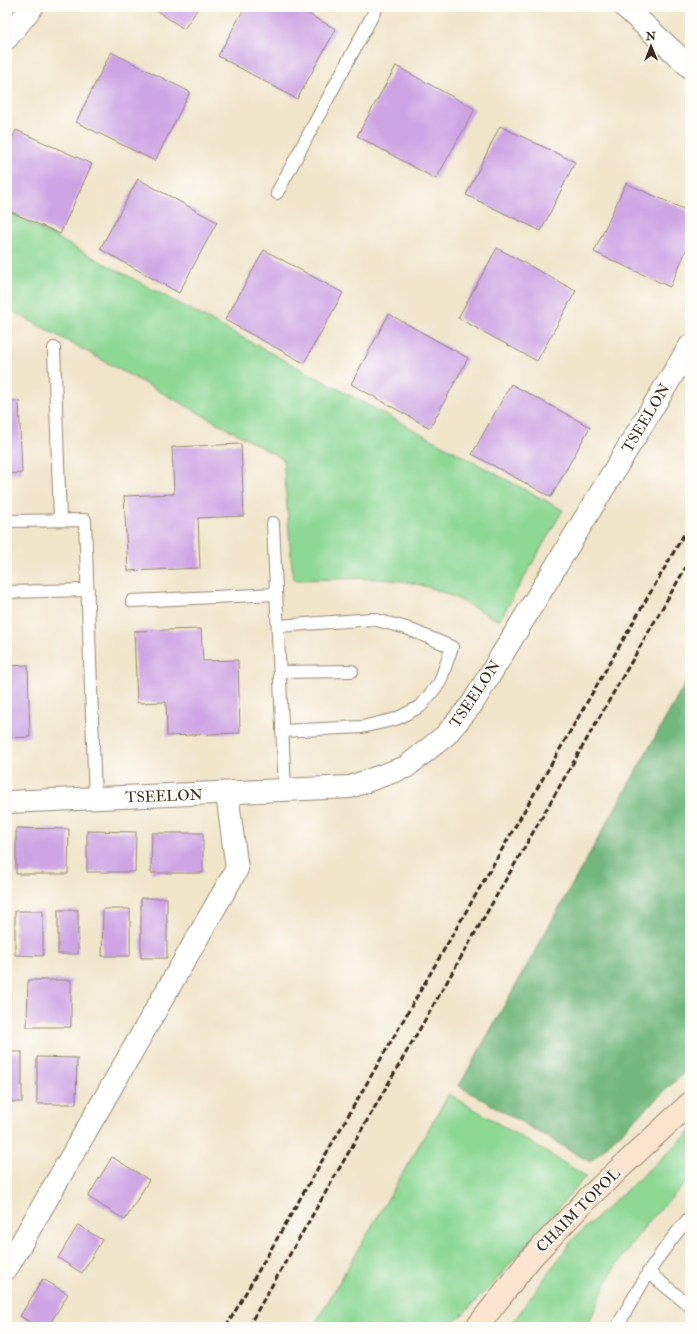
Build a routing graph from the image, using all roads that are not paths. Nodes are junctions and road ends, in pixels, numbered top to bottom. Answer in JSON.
{"nodes":[{"id":1,"x":32,"y":7,"type":"edge"},
{"id":2,"x":377,"y":7,"type":"edge"},
{"id":3,"x":625,"y":7,"type":"edge"},
{"id":4,"x":7,"y":38,"type":"edge"},
{"id":5,"x":690,"y":67,"type":"edge"},
{"id":6,"x":277,"y":193,"type":"dead end"},
{"id":7,"x":690,"y":346,"type":"edge"},
{"id":8,"x":54,"y":348,"type":"dead end"},
{"id":9,"x":60,"y":520,"type":"junction"},
{"id":10,"x":7,"y":521,"type":"edge"},
{"id":11,"x":273,"y":523,"type":"dead end"},
{"id":12,"x":88,"y":590,"type":"junction"},
{"id":13,"x":7,"y":592,"type":"edge"},
{"id":14,"x":276,"y":594,"type":"junction"},
{"id":15,"x":132,"y":601,"type":"dead end"},
{"id":16,"x":278,"y":626,"type":"junction"},
{"id":17,"x":352,"y":671,"type":"dead end"},
{"id":18,"x":280,"y":672,"type":"junction"},
{"id":19,"x":282,"y":731,"type":"junction"},
{"id":20,"x":285,"y":790,"type":"junction"},
{"id":21,"x":227,"y":794,"type":"junction"},
{"id":22,"x":95,"y":798,"type":"junction"},
{"id":23,"x":7,"y":802,"type":"edge"},
{"id":24,"x":690,"y":1104,"type":"edge"},
{"id":25,"x":690,"y":1217,"type":"edge"},
{"id":26,"x":7,"y":1268,"type":"edge"},
{"id":27,"x":648,"y":1272,"type":"junction"},
{"id":28,"x":690,"y":1306,"type":"edge"},
{"id":29,"x":477,"y":1327,"type":"edge"},
{"id":30,"x":617,"y":1327,"type":"edge"}],
"edges":[{"from":1,"to":4,"type":"street"},
{"from":2,"to":6,"type":"lane"},
{"from":3,"to":5,"type":"street"},
{"from":7,"to":20,"type":"street","name":"TSEELON"},
{"from":8,"to":9,"type":"lane"},
{"from":9,"to":10,"type":"lane"},
{"from":9,"to":12,"type":"lane"},
{"from":11,"to":14,"type":"lane"},
{"from":12,"to":13,"type":"lane"},
{"from":12,"to":22,"type":"lane"},
{"from":14,"to":15,"type":"lane"},
{"from":14,"to":16,"type":"lane"},
{"from":16,"to":18,"type":"lane"},
{"from":16,"to":19,"type":"lane"},
{"from":17,"to":18,"type":"lane"},
{"from":18,"to":19,"type":"lane"},
{"from":19,"to":20,"type":"lane"},
{"from":20,"to":21,"type":"street","name":"TSEELON"},
{"from":21,"to":22,"type":"street","name":"TSEELON"},
{"from":21,"to":26,"type":"street"},
{"from":22,"to":23,"type":"street","name":"TSEELON"},
{"from":24,"to":29,"type":"street","name":"CHAIM TOPOL"},
{"from":25,"to":27,"type":"lane"},
{"from":27,"to":28,"type":"lane"},
{"from":27,"to":30,"type":"lane"}]}
